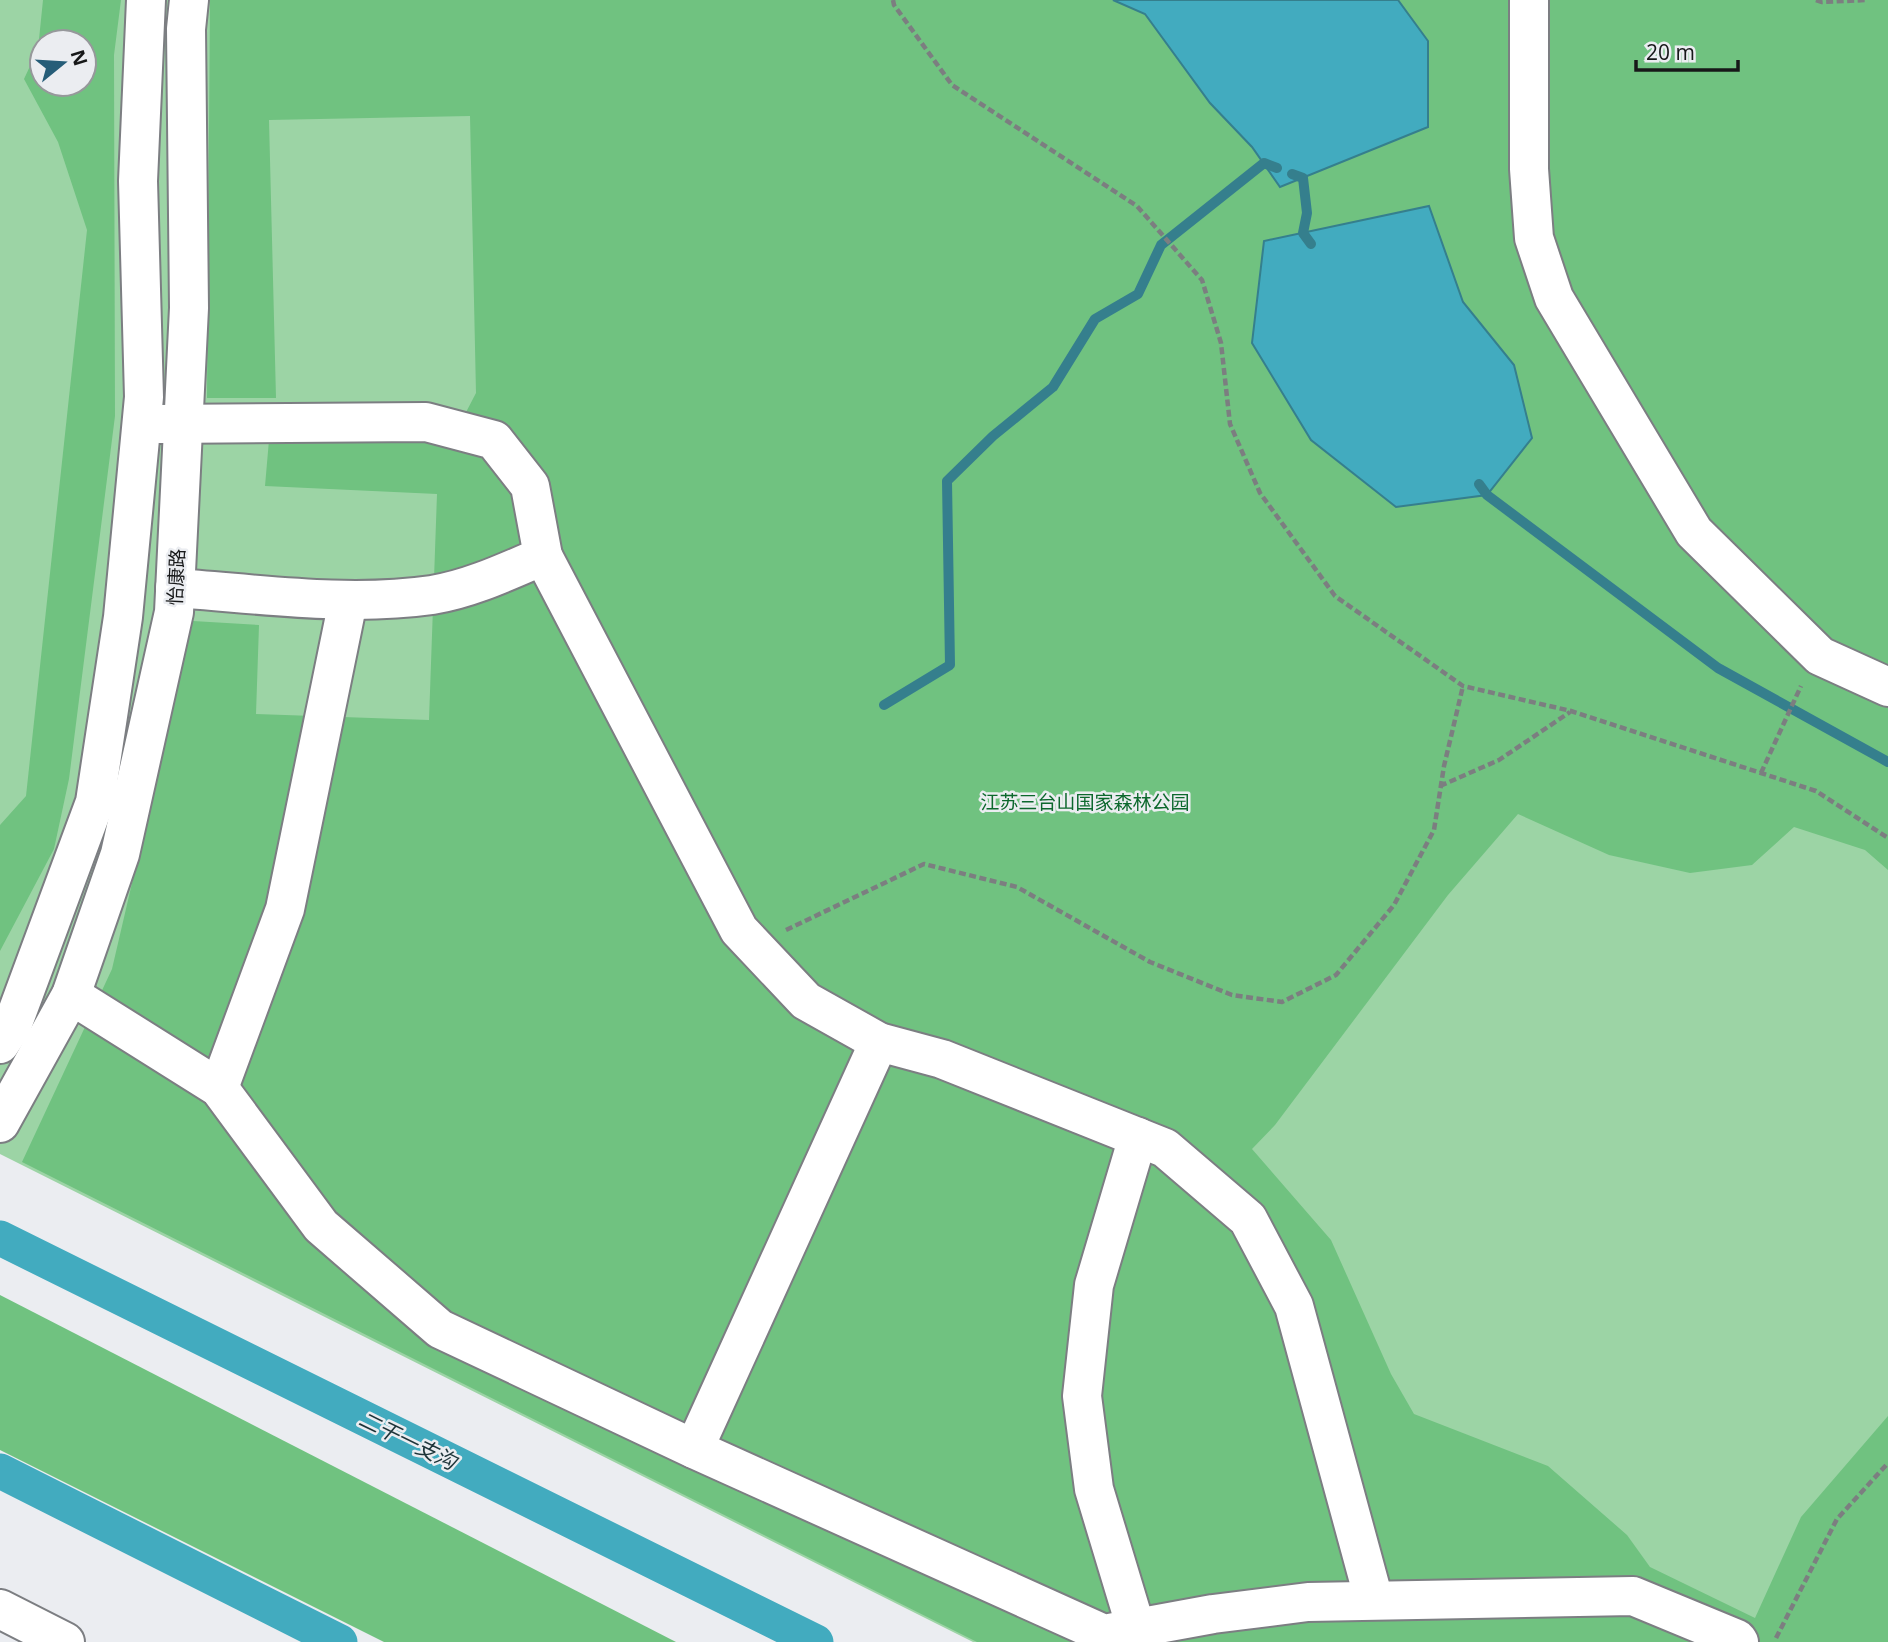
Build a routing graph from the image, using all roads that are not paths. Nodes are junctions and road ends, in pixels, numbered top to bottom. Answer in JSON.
{"nodes":[{"id":1,"x":146,"y":0,"type":"edge"},
{"id":2,"x":189,"y":0,"type":"edge"},
{"id":3,"x":1529,"y":0,"type":"edge"},
{"id":4,"x":139,"y":156,"type":"junction"},
{"id":5,"x":187,"y":158,"type":"junction"},
{"id":6,"x":183,"y":423,"type":"junction"},
{"id":7,"x":141,"y":425,"type":"junction"},
{"id":8,"x":543,"y":556,"type":"junction"},
{"id":9,"x":176,"y":588,"type":"junction"},
{"id":10,"x":348,"y":601,"type":"junction"},
{"id":11,"x":1888,"y":687,"type":"edge"},
{"id":12,"x":102,"y":761,"type":"junction"},
{"id":13,"x":139,"y":770,"type":"junction"},
{"id":14,"x":71,"y":995,"type":"junction"},
{"id":15,"x":879,"y":1042,"type":"junction"},
{"id":16,"x":0,"y":1044,"type":"edge"},
{"id":17,"x":219,"y":1088,"type":"junction"},
{"id":18,"x":0,"y":1123,"type":"edge"},
{"id":19,"x":1138,"y":1137,"type":"junction"},
{"id":20,"x":694,"y":1449,"type":"junction"},
{"id":21,"x":1374,"y":1600,"type":"junction"},
{"id":22,"x":0,"y":1609,"type":"edge"},
{"id":23,"x":1136,"y":1628,"type":"junction"},
{"id":24,"x":65,"y":1642,"type":"edge"},
{"id":25,"x":1739,"y":1642,"type":"edge"}],
"edges":[{"from":1,"to":4,"type":"street"},
{"from":2,"to":5,"type":"street","name":"怡康路"},
{"from":3,"to":11,"type":"street"},
{"from":4,"to":5,"type":"street"},
{"from":4,"to":7,"type":"street"},
{"from":5,"to":6,"type":"street","name":"怡康路"},
{"from":6,"to":7,"type":"street"},
{"from":6,"to":8,"type":"street"},
{"from":6,"to":9,"type":"street","name":"怡康路"},
{"from":7,"to":12,"type":"street"},
{"from":8,"to":10,"type":"street"},
{"from":8,"to":15,"type":"street"},
{"from":9,"to":10,"type":"street"},
{"from":9,"to":13,"type":"street","name":"怡康路"},
{"from":10,"to":17,"type":"street"},
{"from":12,"to":13,"type":"street"},
{"from":12,"to":16,"type":"street"},
{"from":13,"to":14,"type":"street","name":"怡康路"},
{"from":14,"to":17,"type":"street"},
{"from":14,"to":18,"type":"street","name":"怡康路"},
{"from":15,"to":19,"type":"street"},
{"from":15,"to":20,"type":"street"},
{"from":17,"to":20,"type":"street"},
{"from":19,"to":21,"type":"street"},
{"from":19,"to":23,"type":"street"},
{"from":20,"to":23,"type":"street"},
{"from":21,"to":23,"type":"street"},
{"from":21,"to":25,"type":"street"},
{"from":22,"to":24,"type":"street"}]}
